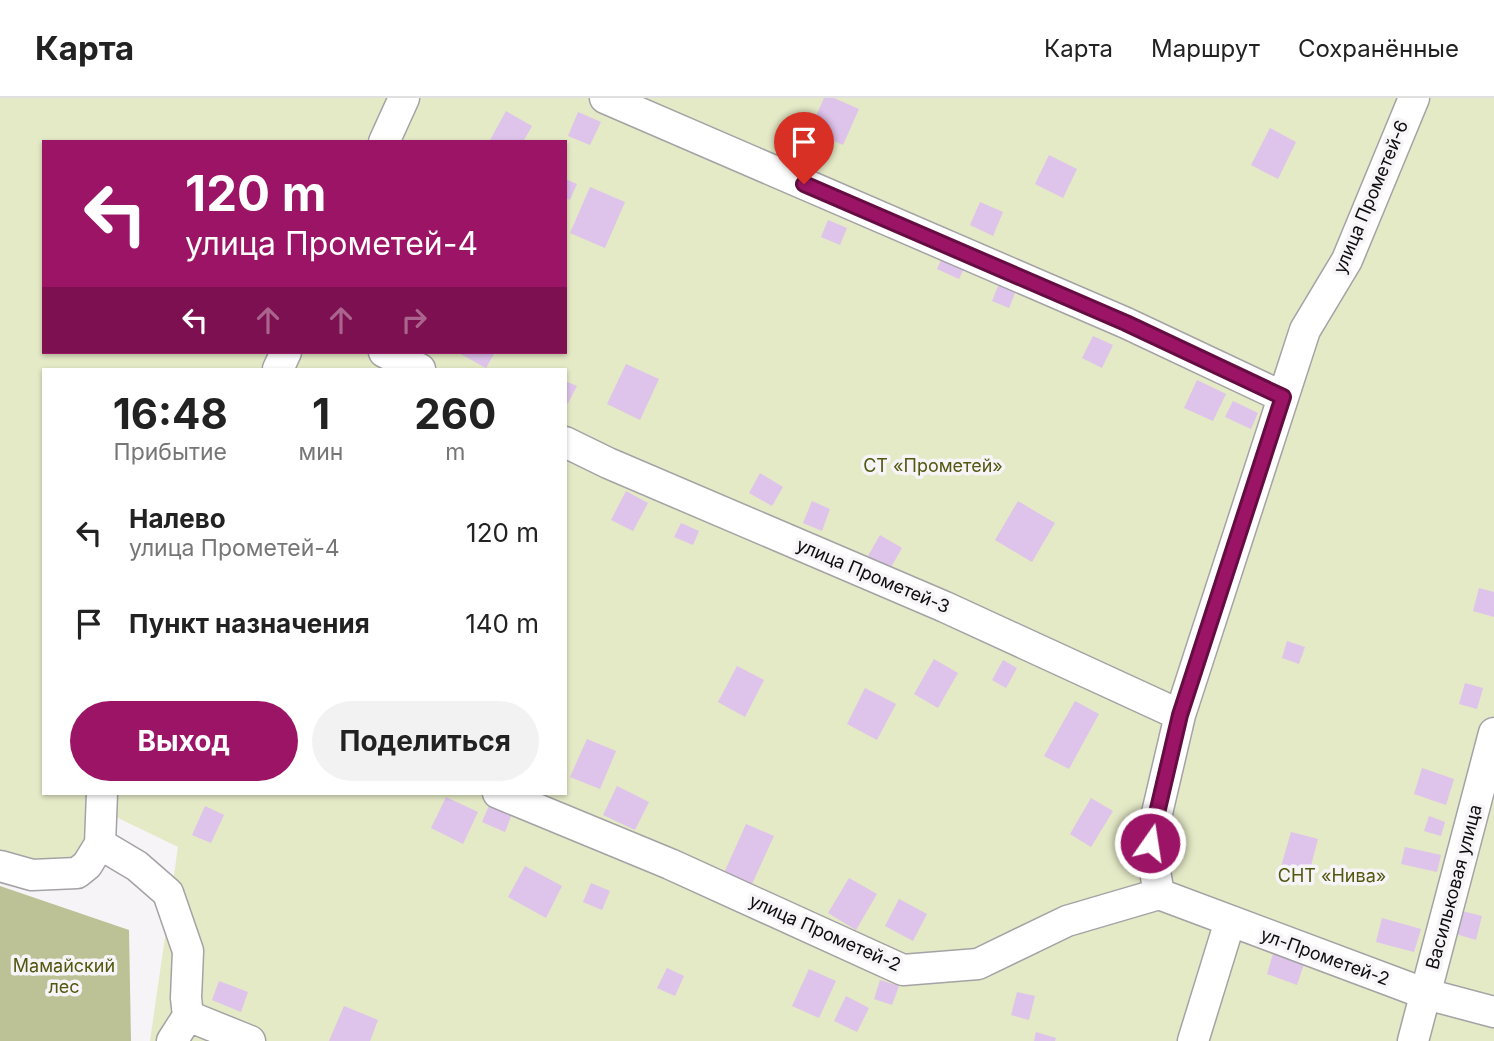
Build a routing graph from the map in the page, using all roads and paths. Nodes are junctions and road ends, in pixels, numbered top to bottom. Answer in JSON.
{"nodes":[{"id":1,"x":404,"y":98,"type":"edge"},
{"id":2,"x":606,"y":98,"type":"edge"},
{"id":3,"x":1413,"y":98,"type":"edge"},
{"id":4,"x":385,"y":140,"type":"edge"},
{"id":5,"x":388,"y":354,"type":"edge"},
{"id":6,"x":417,"y":368,"type":"edge"},
{"id":7,"x":1283,"y":397,"type":"junction"},
{"id":8,"x":567,"y":443,"type":"edge"},
{"id":9,"x":1180,"y":715,"type":"junction"},
{"id":10,"x":1494,"y":733,"type":"edge"},
{"id":11,"x":102,"y":795,"type":"edge"},
{"id":12,"x":503,"y":795,"type":"edge"},
{"id":13,"x":100,"y":844,"type":"junction"},
{"id":14,"x":0,"y":866,"type":"edge"},
{"id":15,"x":1159,"y":894,"type":"junction"},
{"id":16,"x":1230,"y":921,"type":"junction"},
{"id":17,"x":1426,"y":994,"type":"junction"},
{"id":18,"x":1494,"y":1012,"type":"edge"},
{"id":19,"x":188,"y":1016,"type":"junction"},
{"id":20,"x":172,"y":1041,"type":"edge"},
{"id":21,"x":250,"y":1041,"type":"edge"},
{"id":22,"x":1193,"y":1041,"type":"edge"},
{"id":23,"x":1413,"y":1041,"type":"edge"}],
"edges":[{"from":1,"to":4,"type":"street"},
{"from":2,"to":7,"type":"street"},
{"from":3,"to":7,"type":"street","name":"улица Прометей-6"},
{"from":5,"to":6,"type":"street"},
{"from":7,"to":9,"type":"street","name":"улица Прометей-6"},
{"from":8,"to":9,"type":"street","name":"улица Прометей-3"},
{"from":9,"to":15,"type":"street","name":"улица Прометей-6"},
{"from":10,"to":17,"type":"street","name":"Васильковая улица"},
{"from":11,"to":13,"type":"street"},
{"from":12,"to":15,"type":"street","name":"улица Прометей-2"},
{"from":13,"to":14,"type":"street"},
{"from":13,"to":19,"type":"street"},
{"from":15,"to":16,"type":"street","name":"ул-Прометей-2"},
{"from":16,"to":17,"type":"street","name":"ул-Прометей-2"},
{"from":16,"to":22,"type":"street"},
{"from":17,"to":18,"type":"street","name":"ул-Прометей-2"},
{"from":17,"to":23,"type":"street","name":"Васильковая улица"},
{"from":19,"to":20,"type":"street"},
{"from":19,"to":21,"type":"street"}]}
